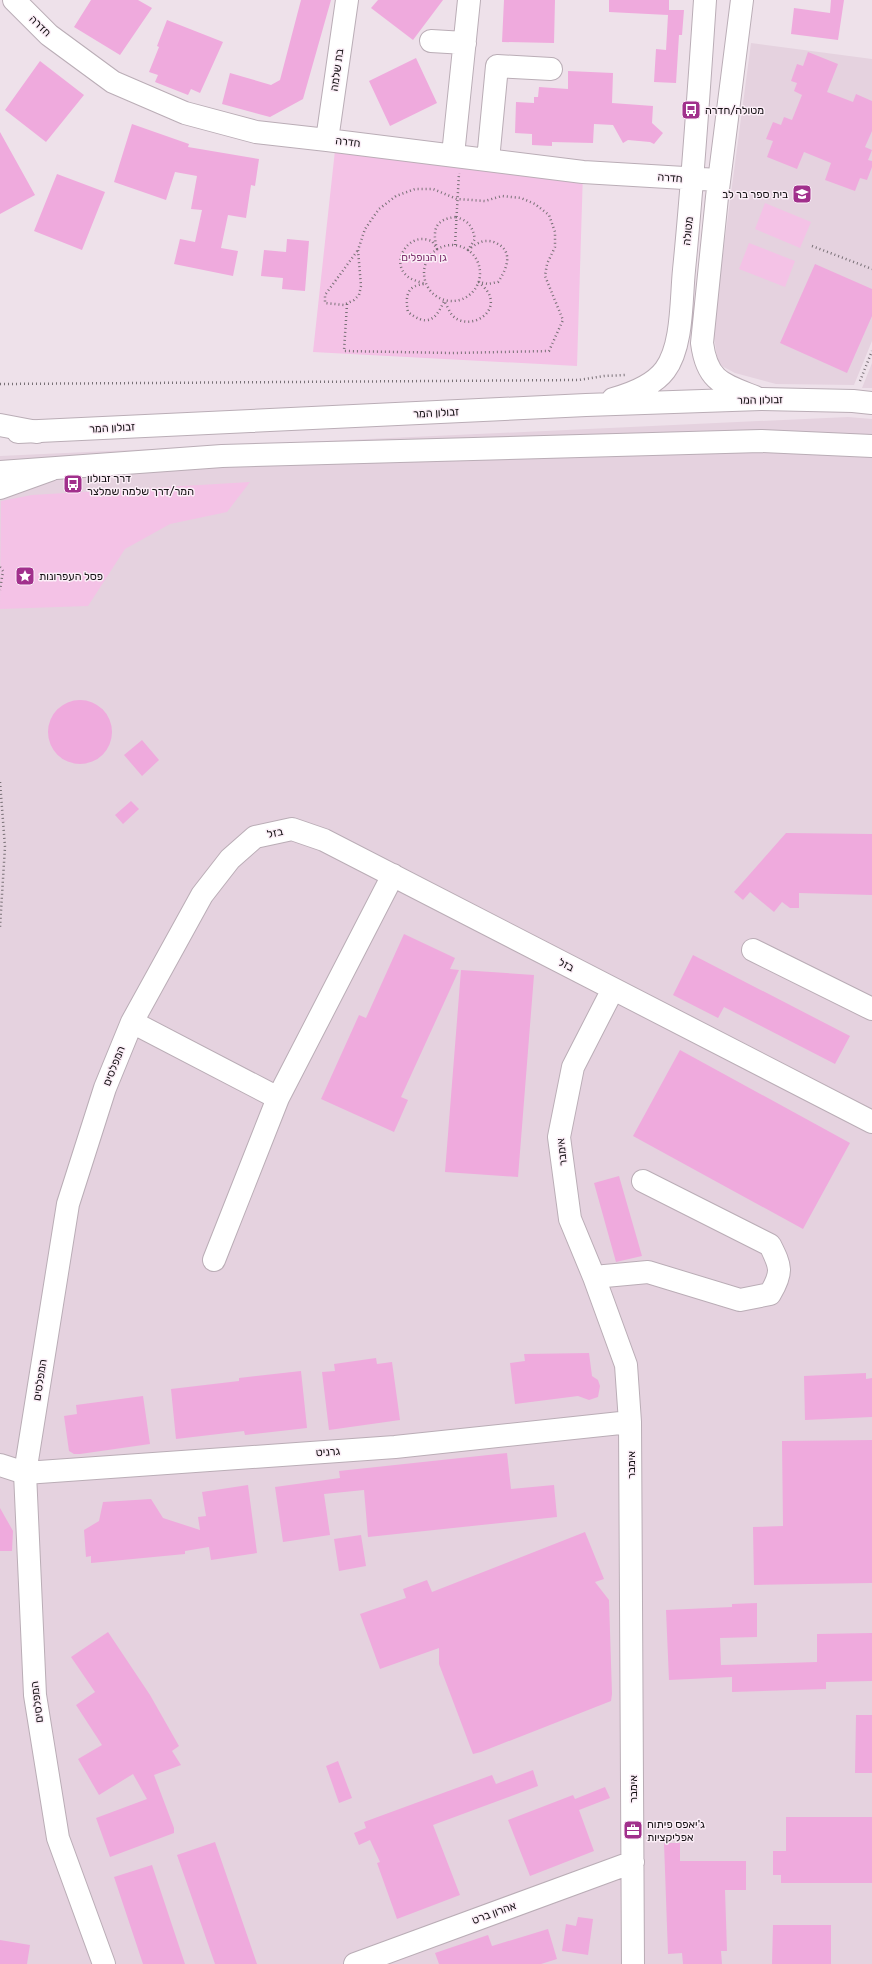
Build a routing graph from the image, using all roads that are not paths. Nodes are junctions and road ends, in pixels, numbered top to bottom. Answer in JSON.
{"nodes":[{"id":1,"x":14,"y":0,"type":"edge"},
{"id":2,"x":347,"y":0,"type":"edge"},
{"id":3,"x":469,"y":0,"type":"edge"},
{"id":4,"x":705,"y":0,"type":"edge"},
{"id":5,"x":742,"y":0,"type":"edge"},
{"id":6,"x":431,"y":41,"type":"dead end"},
{"id":7,"x":465,"y":43,"type":"junction"},
{"id":8,"x":551,"y":69,"type":"dead end"},
{"id":9,"x":327,"y":140,"type":"junction"},
{"id":10,"x":457,"y":156,"type":"junction"},
{"id":11,"x":488,"y":160,"type":"junction"},
{"id":12,"x":692,"y":179,"type":"junction"},
{"id":13,"x":718,"y":180,"type":"junction"},
{"id":14,"x":761,"y":399,"type":"junction"},
{"id":15,"x":872,"y":403,"type":"edge"},
{"id":16,"x":586,"y":406,"type":"junction"},
{"id":17,"x":0,"y":425,"type":"edge"},
{"id":18,"x":37,"y":432,"type":"junction"},
{"id":19,"x":0,"y":433,"type":"edge"},
{"id":20,"x":872,"y":446,"type":"edge"},
{"id":21,"x":50,"y":470,"type":"junction"},
{"id":22,"x":0,"y":472,"type":"edge"},
{"id":23,"x":0,"y":488,"type":"edge"},
{"id":24,"x":255,"y":837,"type":"joint"},
{"id":25,"x":393,"y":875,"type":"junction"},
{"id":26,"x":753,"y":950,"type":"dead end"},
{"id":27,"x":613,"y":989,"type":"junction"},
{"id":28,"x":872,"y":1009,"type":"edge"},
{"id":29,"x":132,"y":1022,"type":"junction"},
{"id":30,"x":278,"y":1098,"type":"junction"},
{"id":31,"x":872,"y":1122,"type":"edge"},
{"id":32,"x":643,"y":1181,"type":"dead end"},
{"id":33,"x":214,"y":1260,"type":"dead end"},
{"id":34,"x":594,"y":1276,"type":"junction"},
{"id":35,"x":630,"y":1422,"type":"junction"},
{"id":36,"x":0,"y":1465,"type":"edge"},
{"id":37,"x":25,"y":1473,"type":"junction"},
{"id":38,"x":0,"y":1478,"type":"edge"},
{"id":39,"x":633,"y":1862,"type":"junction"},
{"id":40,"x":104,"y":1964,"type":"edge"},
{"id":41,"x":355,"y":1964,"type":"edge"},
{"id":42,"x":633,"y":1964,"type":"edge"}],
"edges":[{"from":1,"to":9,"type":"street","name":"חדרה"},
{"from":2,"to":9,"type":"street","name":"בת שלמה"},
{"from":3,"to":7,"type":"street"},
{"from":4,"to":12,"type":"street","name":"מטולה"},
{"from":5,"to":13,"type":"street"},
{"from":6,"to":7,"type":"street"},
{"from":7,"to":10,"type":"street"},
{"from":8,"to":11,"type":"street"},
{"from":9,"to":10,"type":"street","name":"חדרה"},
{"from":10,"to":11,"type":"street","name":"חדרה"},
{"from":11,"to":12,"type":"street","name":"חדרה"},
{"from":12,"to":13,"type":"street","name":"חדרה"},
{"from":12,"to":16,"type":"street","name":"מטולה"},
{"from":13,"to":14,"type":"street"},
{"from":14,"to":15,"type":"street","name":"זבולון המר"},
{"from":14,"to":16,"type":"street","name":"זבולון המר"},
{"from":16,"to":18,"type":"street","name":"זבולון המר"},
{"from":17,"to":18,"type":"street"},
{"from":18,"to":19,"type":"street","name":"זבולון המר"},
{"from":20,"to":21,"type":"street"},
{"from":21,"to":22,"type":"street"},
{"from":21,"to":23,"type":"street"},
{"from":24,"to":25,"type":"street","name":"בזל"},
{"from":24,"to":29,"type":"street","name":"המפלסים"},
{"from":25,"to":27,"type":"street","name":"בזל"},
{"from":25,"to":30,"type":"street"},
{"from":26,"to":28,"type":"street"},
{"from":27,"to":31,"type":"street","name":"בזל"},
{"from":27,"to":34,"type":"street","name":"אימבר"},
{"from":29,"to":30,"type":"street"},
{"from":29,"to":37,"type":"street","name":"המפלסים"},
{"from":30,"to":33,"type":"street"},
{"from":32,"to":34,"type":"street"},
{"from":34,"to":35,"type":"street","name":"אימבר"},
{"from":35,"to":37,"type":"street","name":"גרניט"},
{"from":35,"to":39,"type":"street","name":"אימבר"},
{"from":36,"to":37,"type":"street"},
{"from":37,"to":38,"type":"street"},
{"from":37,"to":40,"type":"street","name":"המפלסים"},
{"from":39,"to":41,"type":"street","name":"אהרון ברט"},
{"from":39,"to":42,"type":"street","name":"אימבר"}]}
